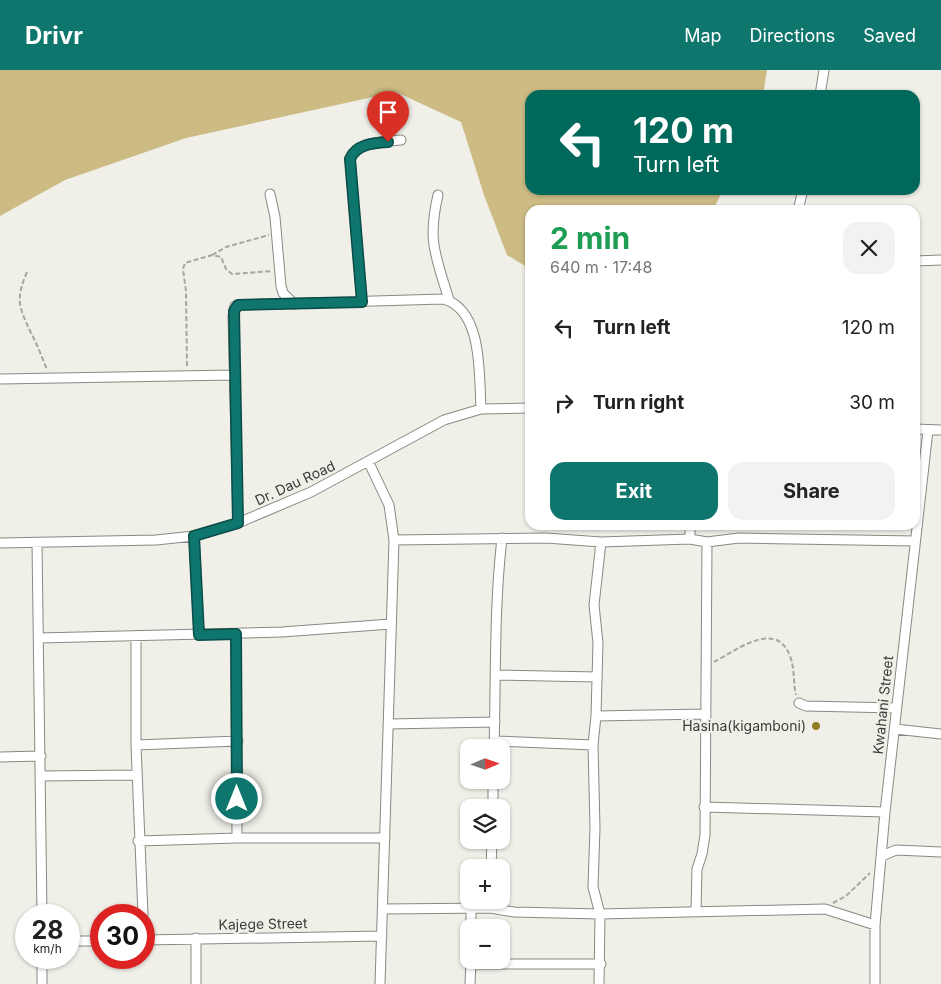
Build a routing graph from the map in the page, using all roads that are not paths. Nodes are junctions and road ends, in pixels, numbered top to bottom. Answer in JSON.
{"nodes":[{"id":1,"x":824,"y":70,"type":"edge"},
{"id":2,"x":821,"y":90,"type":"edge"},
{"id":3,"x":400,"y":140,"type":"dead end"},
{"id":4,"x":270,"y":194,"type":"dead end"},
{"id":5,"x":438,"y":195,"type":"dead end"},
{"id":6,"x":941,"y":260,"type":"edge"},
{"id":7,"x":920,"y":261,"type":"edge"},
{"id":8,"x":449,"y":300,"type":"junction"},
{"id":9,"x":362,"y":302,"type":"junction"},
{"id":10,"x":294,"y":304,"type":"junction"},
{"id":11,"x":234,"y":375,"type":"junction"},
{"id":12,"x":0,"y":380,"type":"edge"},
{"id":13,"x":525,"y":408,"type":"edge"},
{"id":14,"x":481,"y":409,"type":"junction"},
{"id":15,"x":920,"y":429,"type":"edge"},
{"id":16,"x":928,"y":430,"type":"junction"},
{"id":17,"x":941,"y":430,"type":"edge"},
{"id":18,"x":369,"y":462,"type":"junction"},
{"id":19,"x":920,"y":498,"type":"edge"},
{"id":20,"x":238,"y":523,"type":"junction"},
{"id":21,"x":690,"y":530,"type":"edge"},
{"id":22,"x":916,"y":530,"type":"edge"},
{"id":23,"x":194,"y":536,"type":"junction"},
{"id":24,"x":502,"y":538,"type":"junction"},
{"id":25,"x":690,"y":539,"type":"junction"},
{"id":26,"x":394,"y":540,"type":"junction"},
{"id":27,"x":915,"y":541,"type":"junction"},
{"id":28,"x":600,"y":542,"type":"junction"},
{"id":29,"x":707,"y":542,"type":"junction"},
{"id":30,"x":0,"y":543,"type":"edge"},
{"id":31,"x":37,"y":543,"type":"junction"},
{"id":32,"x":391,"y":624,"type":"junction"},
{"id":33,"x":236,"y":634,"type":"junction"},
{"id":34,"x":199,"y":635,"type":"junction"},
{"id":35,"x":136,"y":637,"type":"junction"},
{"id":36,"x":39,"y":638,"type":"junction"},
{"id":37,"x":497,"y":675,"type":"junction"},
{"id":38,"x":597,"y":677,"type":"junction"},
{"id":39,"x":799,"y":703,"type":"road end"},
{"id":40,"x":895,"y":708,"type":"junction"},
{"id":41,"x":706,"y":714,"type":"junction"},
{"id":42,"x":596,"y":716,"type":"junction"},
{"id":43,"x":495,"y":722,"type":"junction"},
{"id":44,"x":388,"y":724,"type":"junction"},
{"id":45,"x":895,"y":729,"type":"junction"},
{"id":46,"x":941,"y":734,"type":"edge"},
{"id":47,"x":494,"y":739,"type":"edge"},
{"id":48,"x":238,"y":741,"type":"junction"},
{"id":49,"x":510,"y":744,"type":"edge"},
{"id":50,"x":136,"y":745,"type":"junction"},
{"id":51,"x":593,"y":745,"type":"junction"},
{"id":52,"x":41,"y":756,"type":"junction"},
{"id":53,"x":0,"y":757,"type":"edge"},
{"id":54,"x":136,"y":775,"type":"junction"},
{"id":55,"x":41,"y":776,"type":"junction"},
{"id":56,"x":704,"y":807,"type":"junction"},
{"id":57,"x":884,"y":812,"type":"junction"},
{"id":58,"x":237,"y":838,"type":"junction"},
{"id":59,"x":385,"y":838,"type":"junction"},
{"id":60,"x":138,"y":841,"type":"junction"},
{"id":61,"x":941,"y":852,"type":"edge"},
{"id":62,"x":882,"y":859,"type":"junction"},
{"id":63,"x":42,"y":904,"type":"edge"},
{"id":64,"x":142,"y":904,"type":"edge"},
{"id":65,"x":383,"y":909,"type":"junction"},
{"id":66,"x":460,"y":909,"type":"edge"},
{"id":67,"x":471,"y":909,"type":"edge"},
{"id":68,"x":505,"y":909,"type":"edge"},
{"id":69,"x":696,"y":911,"type":"junction"},
{"id":70,"x":600,"y":914,"type":"junction"},
{"id":71,"x":471,"y":919,"type":"edge"},
{"id":72,"x":875,"y":925,"type":"junction"},
{"id":73,"x":382,"y":936,"type":"junction"},
{"id":74,"x":196,"y":938,"type":"junction"},
{"id":75,"x":155,"y":940,"type":"edge"},
{"id":76,"x":510,"y":963,"type":"edge"},
{"id":77,"x":601,"y":964,"type":"junction"},
{"id":78,"x":42,"y":969,"type":"edge"},
{"id":79,"x":470,"y":969,"type":"edge"},
{"id":80,"x":42,"y":984,"type":"edge"},
{"id":81,"x":196,"y":984,"type":"edge"},
{"id":82,"x":380,"y":984,"type":"edge"},
{"id":83,"x":470,"y":984,"type":"edge"},
{"id":84,"x":599,"y":984,"type":"edge"},
{"id":85,"x":875,"y":984,"type":"edge"}],
"edges":[{"from":1,"to":2,"type":"street"},
{"from":3,"to":9,"type":"street"},
{"from":4,"to":10,"type":"street"},
{"from":5,"to":8,"type":"street"},
{"from":6,"to":7,"type":"street"},
{"from":8,"to":9,"type":"street"},
{"from":8,"to":14,"type":"street"},
{"from":9,"to":10,"type":"street"},
{"from":10,"to":11,"type":"street"},
{"from":11,"to":12,"type":"street"},
{"from":11,"to":20,"type":"street"},
{"from":13,"to":14,"type":"street","name":"Dr. Dau Road"},
{"from":14,"to":18,"type":"street","name":"Dr. Dau Road"},
{"from":15,"to":16,"type":"street"},
{"from":16,"to":17,"type":"street"},
{"from":16,"to":19,"type":"street","name":"Kwahani Street"},
{"from":18,"to":20,"type":"street","name":"Dr. Dau Road"},
{"from":18,"to":26,"type":"street"},
{"from":20,"to":23,"type":"street","name":"Dr. Dau Road"},
{"from":21,"to":25,"type":"street"},
{"from":22,"to":27,"type":"street","name":"Kwahani Street"},
{"from":23,"to":31,"type":"street","name":"Dr. Dau Road"},
{"from":23,"to":34,"type":"street"},
{"from":24,"to":26,"type":"street"},
{"from":24,"to":28,"type":"street"},
{"from":24,"to":37,"type":"street"},
{"from":25,"to":28,"type":"street"},
{"from":25,"to":29,"type":"street"},
{"from":26,"to":32,"type":"street"},
{"from":27,"to":29,"type":"street"},
{"from":27,"to":40,"type":"street","name":"Kwahani Street"},
{"from":28,"to":38,"type":"street"},
{"from":29,"to":41,"type":"street"},
{"from":30,"to":31,"type":"street","name":"Dr. Dau Road"},
{"from":31,"to":36,"type":"street"},
{"from":32,"to":33,"type":"street"},
{"from":32,"to":44,"type":"street"},
{"from":33,"to":34,"type":"street"},
{"from":33,"to":48,"type":"street"},
{"from":34,"to":35,"type":"street"},
{"from":35,"to":36,"type":"street"},
{"from":35,"to":50,"type":"street"},
{"from":36,"to":52,"type":"street"},
{"from":37,"to":38,"type":"street"},
{"from":37,"to":43,"type":"street"},
{"from":38,"to":42,"type":"street"},
{"from":39,"to":40,"type":"street"},
{"from":40,"to":45,"type":"street","name":"Kwahani Street"},
{"from":41,"to":42,"type":"street"},
{"from":41,"to":56,"type":"street"},
{"from":42,"to":51,"type":"street"},
{"from":43,"to":44,"type":"street"},
{"from":43,"to":47,"type":"street"},
{"from":44,"to":59,"type":"street"},
{"from":45,"to":46,"type":"street"},
{"from":45,"to":57,"type":"street","name":"Kwahani Street"},
{"from":48,"to":50,"type":"street"},
{"from":48,"to":58,"type":"street"},
{"from":49,"to":51,"type":"street"},
{"from":50,"to":54,"type":"street"},
{"from":51,"to":70,"type":"street"},
{"from":52,"to":53,"type":"street"},
{"from":52,"to":55,"type":"street"},
{"from":54,"to":55,"type":"street"},
{"from":54,"to":60,"type":"street"},
{"from":55,"to":63,"type":"street"},
{"from":56,"to":57,"type":"street"},
{"from":56,"to":69,"type":"street"},
{"from":57,"to":62,"type":"street","name":"Kwahani Street"},
{"from":58,"to":59,"type":"street"},
{"from":58,"to":60,"type":"street"},
{"from":59,"to":65,"type":"street"},
{"from":60,"to":64,"type":"street"},
{"from":61,"to":62,"type":"street"},
{"from":62,"to":72,"type":"street","name":"Kwahani Street"},
{"from":65,"to":66,"type":"street"},
{"from":65,"to":73,"type":"street"},
{"from":67,"to":71,"type":"street"},
{"from":68,"to":70,"type":"street"},
{"from":69,"to":70,"type":"street"},
{"from":69,"to":72,"type":"street"},
{"from":70,"to":77,"type":"street"},
{"from":72,"to":85,"type":"street","name":"Kwahani Street"},
{"from":73,"to":74,"type":"street","name":"Kajege Street"},
{"from":73,"to":82,"type":"street"},
{"from":74,"to":75,"type":"street","name":"Kajege Street"},
{"from":74,"to":81,"type":"street"},
{"from":76,"to":77,"type":"street"},
{"from":77,"to":84,"type":"street"},
{"from":78,"to":80,"type":"street"},
{"from":79,"to":83,"type":"street"}]}
